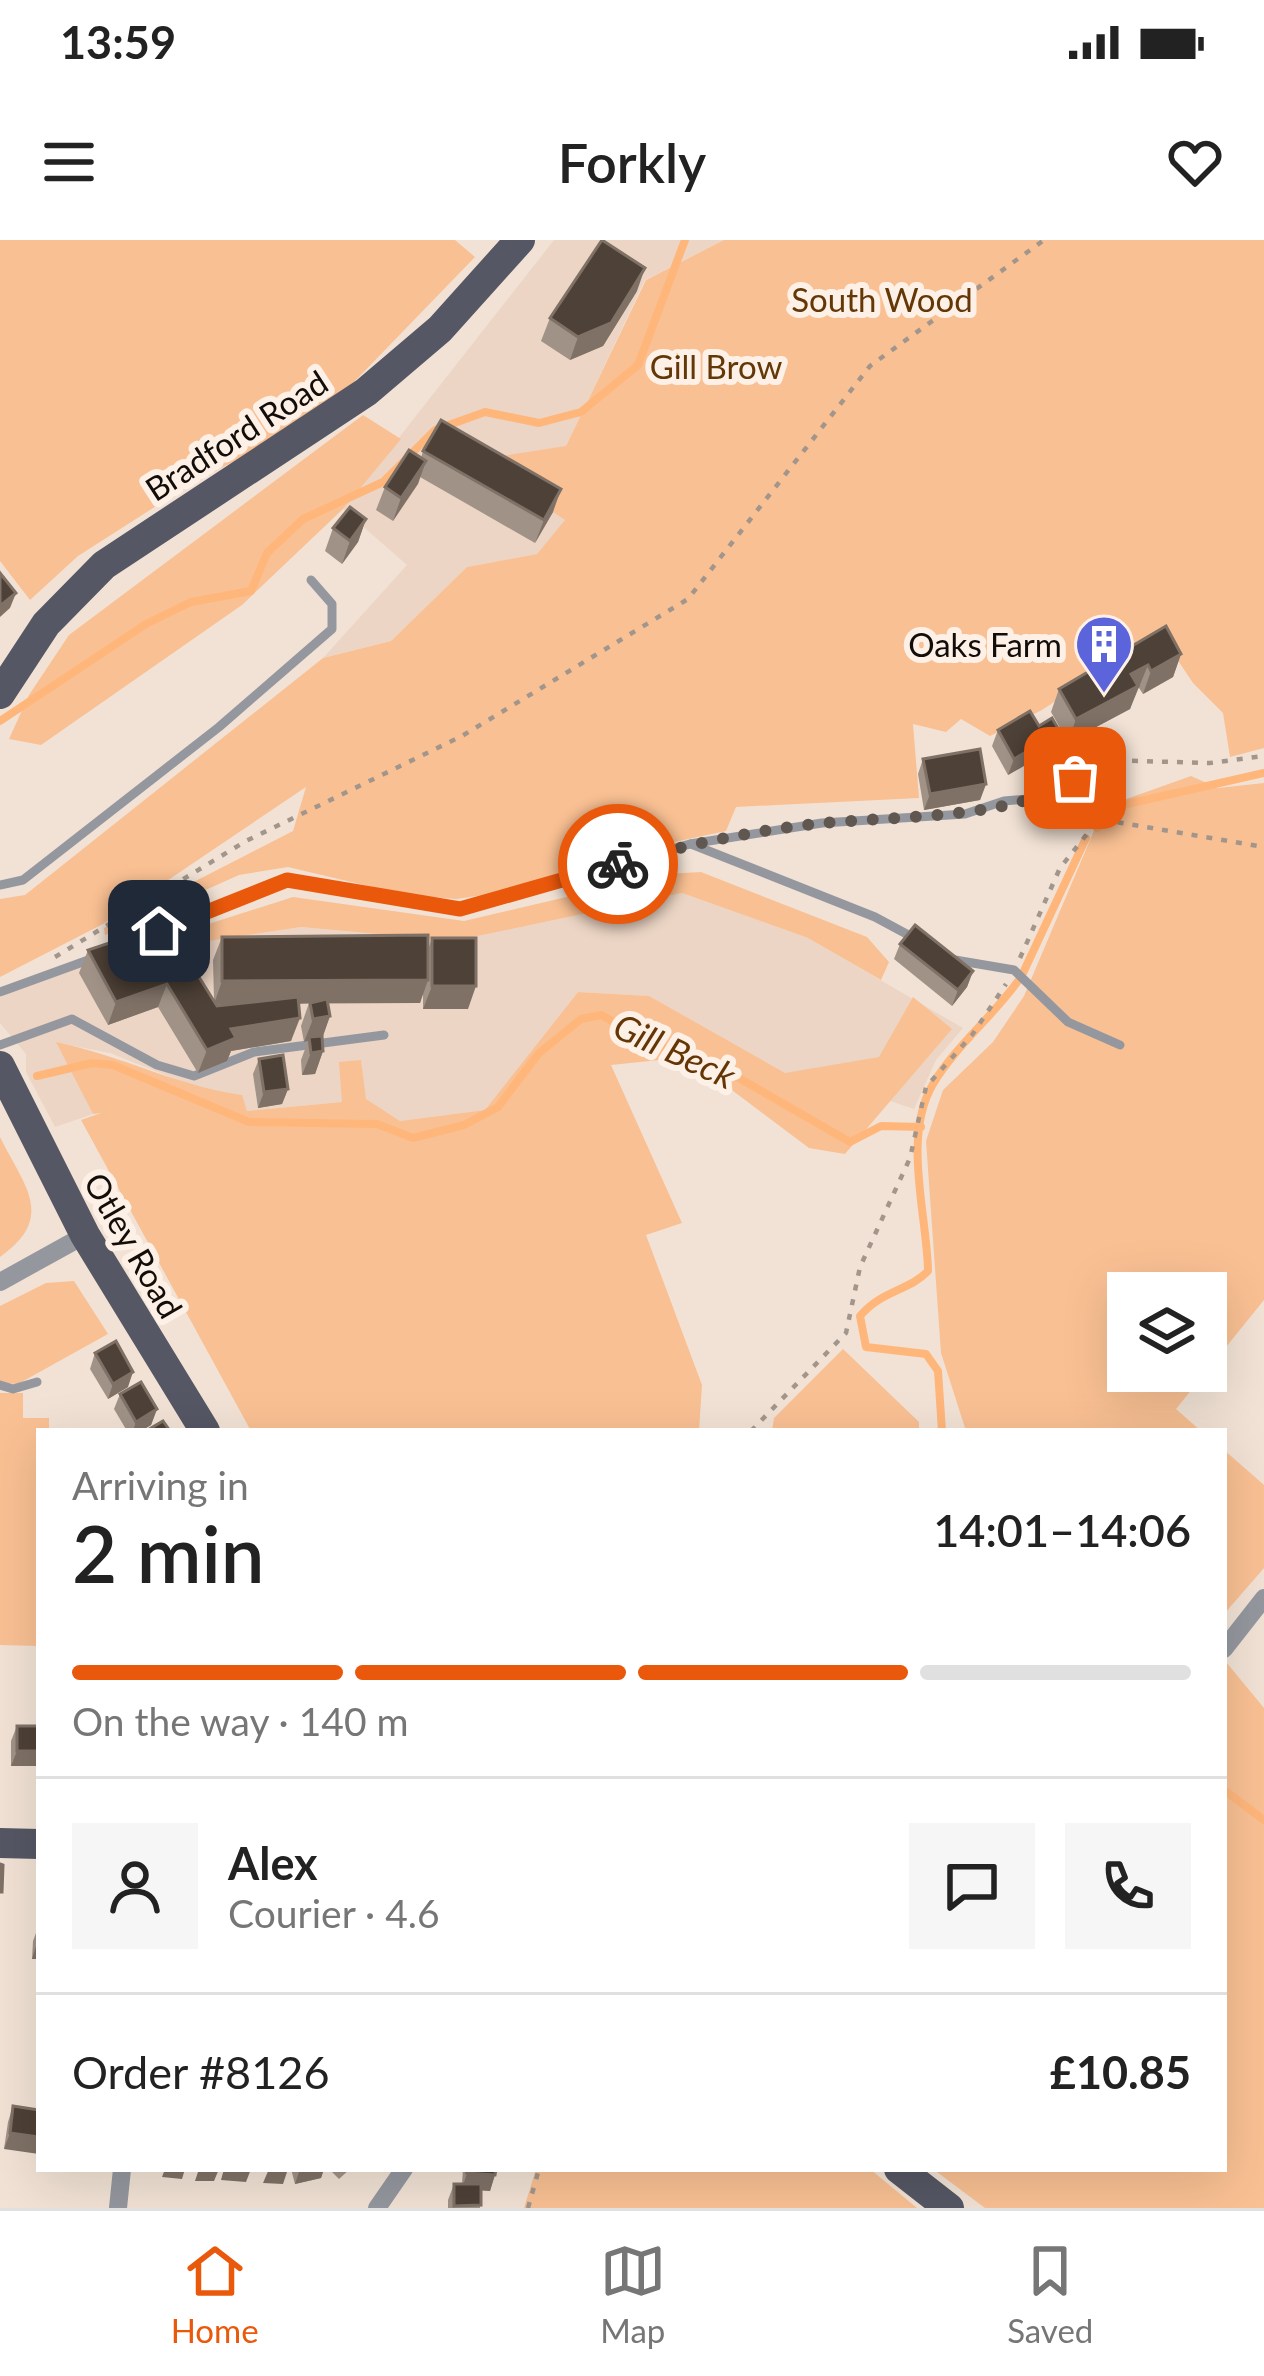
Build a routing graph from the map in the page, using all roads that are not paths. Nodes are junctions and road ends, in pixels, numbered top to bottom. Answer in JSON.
{"nodes":[{"id":1,"x":520,"y":240,"type":"edge"},
{"id":2,"x":311,"y":580,"type":"dead end"},
{"id":3,"x":0,"y":694,"type":"edge"},
{"id":4,"x":1100,"y":738,"type":"dead end"},
{"id":5,"x":690,"y":844,"type":"junction"},
{"id":6,"x":0,"y":885,"type":"edge"},
{"id":7,"x":152,"y":933,"type":"edge"},
{"id":8,"x":916,"y":939,"type":"edge"},
{"id":9,"x":112,"y":950,"type":"edge"},
{"id":10,"x":937,"y":951,"type":"edge"},
{"id":11,"x":0,"y":992,"type":"edge"},
{"id":12,"x":384,"y":1035,"type":"dead end"},
{"id":13,"x":0,"y":1045,"type":"edge"},
{"id":14,"x":1120,"y":1045,"type":"dead end"},
{"id":15,"x":5,"y":1078,"type":"edge"},
{"id":16,"x":85,"y":1235,"type":"junction"},
{"id":17,"x":0,"y":1282,"type":"edge"},
{"id":18,"x":37,"y":1382,"type":"dead end"},
{"id":19,"x":0,"y":1385,"type":"edge"},
{"id":20,"x":203,"y":1428,"type":"edge"},
{"id":21,"x":1264,"y":1598,"type":"edge"},
{"id":22,"x":1227,"y":1645,"type":"edge"},
{"id":23,"x":0,"y":1843,"type":"edge"},
{"id":24,"x":36,"y":1844,"type":"edge"},
{"id":25,"x":122,"y":2172,"type":"edge"},
{"id":26,"x":402,"y":2172,"type":"edge"},
{"id":27,"x":903,"y":2172,"type":"edge"},
{"id":28,"x":118,"y":2208,"type":"edge"},
{"id":29,"x":376,"y":2208,"type":"edge"},
{"id":30,"x":949,"y":2208,"type":"edge"}],
"edges":[{"from":1,"to":3,"type":"main road","name":"Bradford Road"},
{"from":2,"to":6,"type":"lane"},
{"from":4,"to":5,"type":"lane"},
{"from":5,"to":7,"type":"lane"},
{"from":5,"to":8,"type":"lane"},
{"from":9,"to":11,"type":"lane"},
{"from":10,"to":14,"type":"lane"},
{"from":12,"to":13,"type":"lane"},
{"from":15,"to":16,"type":"main road","name":"Otley Road"},
{"from":16,"to":17,"type":"street"},
{"from":16,"to":20,"type":"main road","name":"Otley Road"},
{"from":18,"to":19,"type":"lane"},
{"from":21,"to":22,"type":"street"},
{"from":23,"to":24,"type":"main road"},
{"from":25,"to":28,"type":"street"},
{"from":26,"to":29,"type":"street"},
{"from":27,"to":30,"type":"main road"}]}
